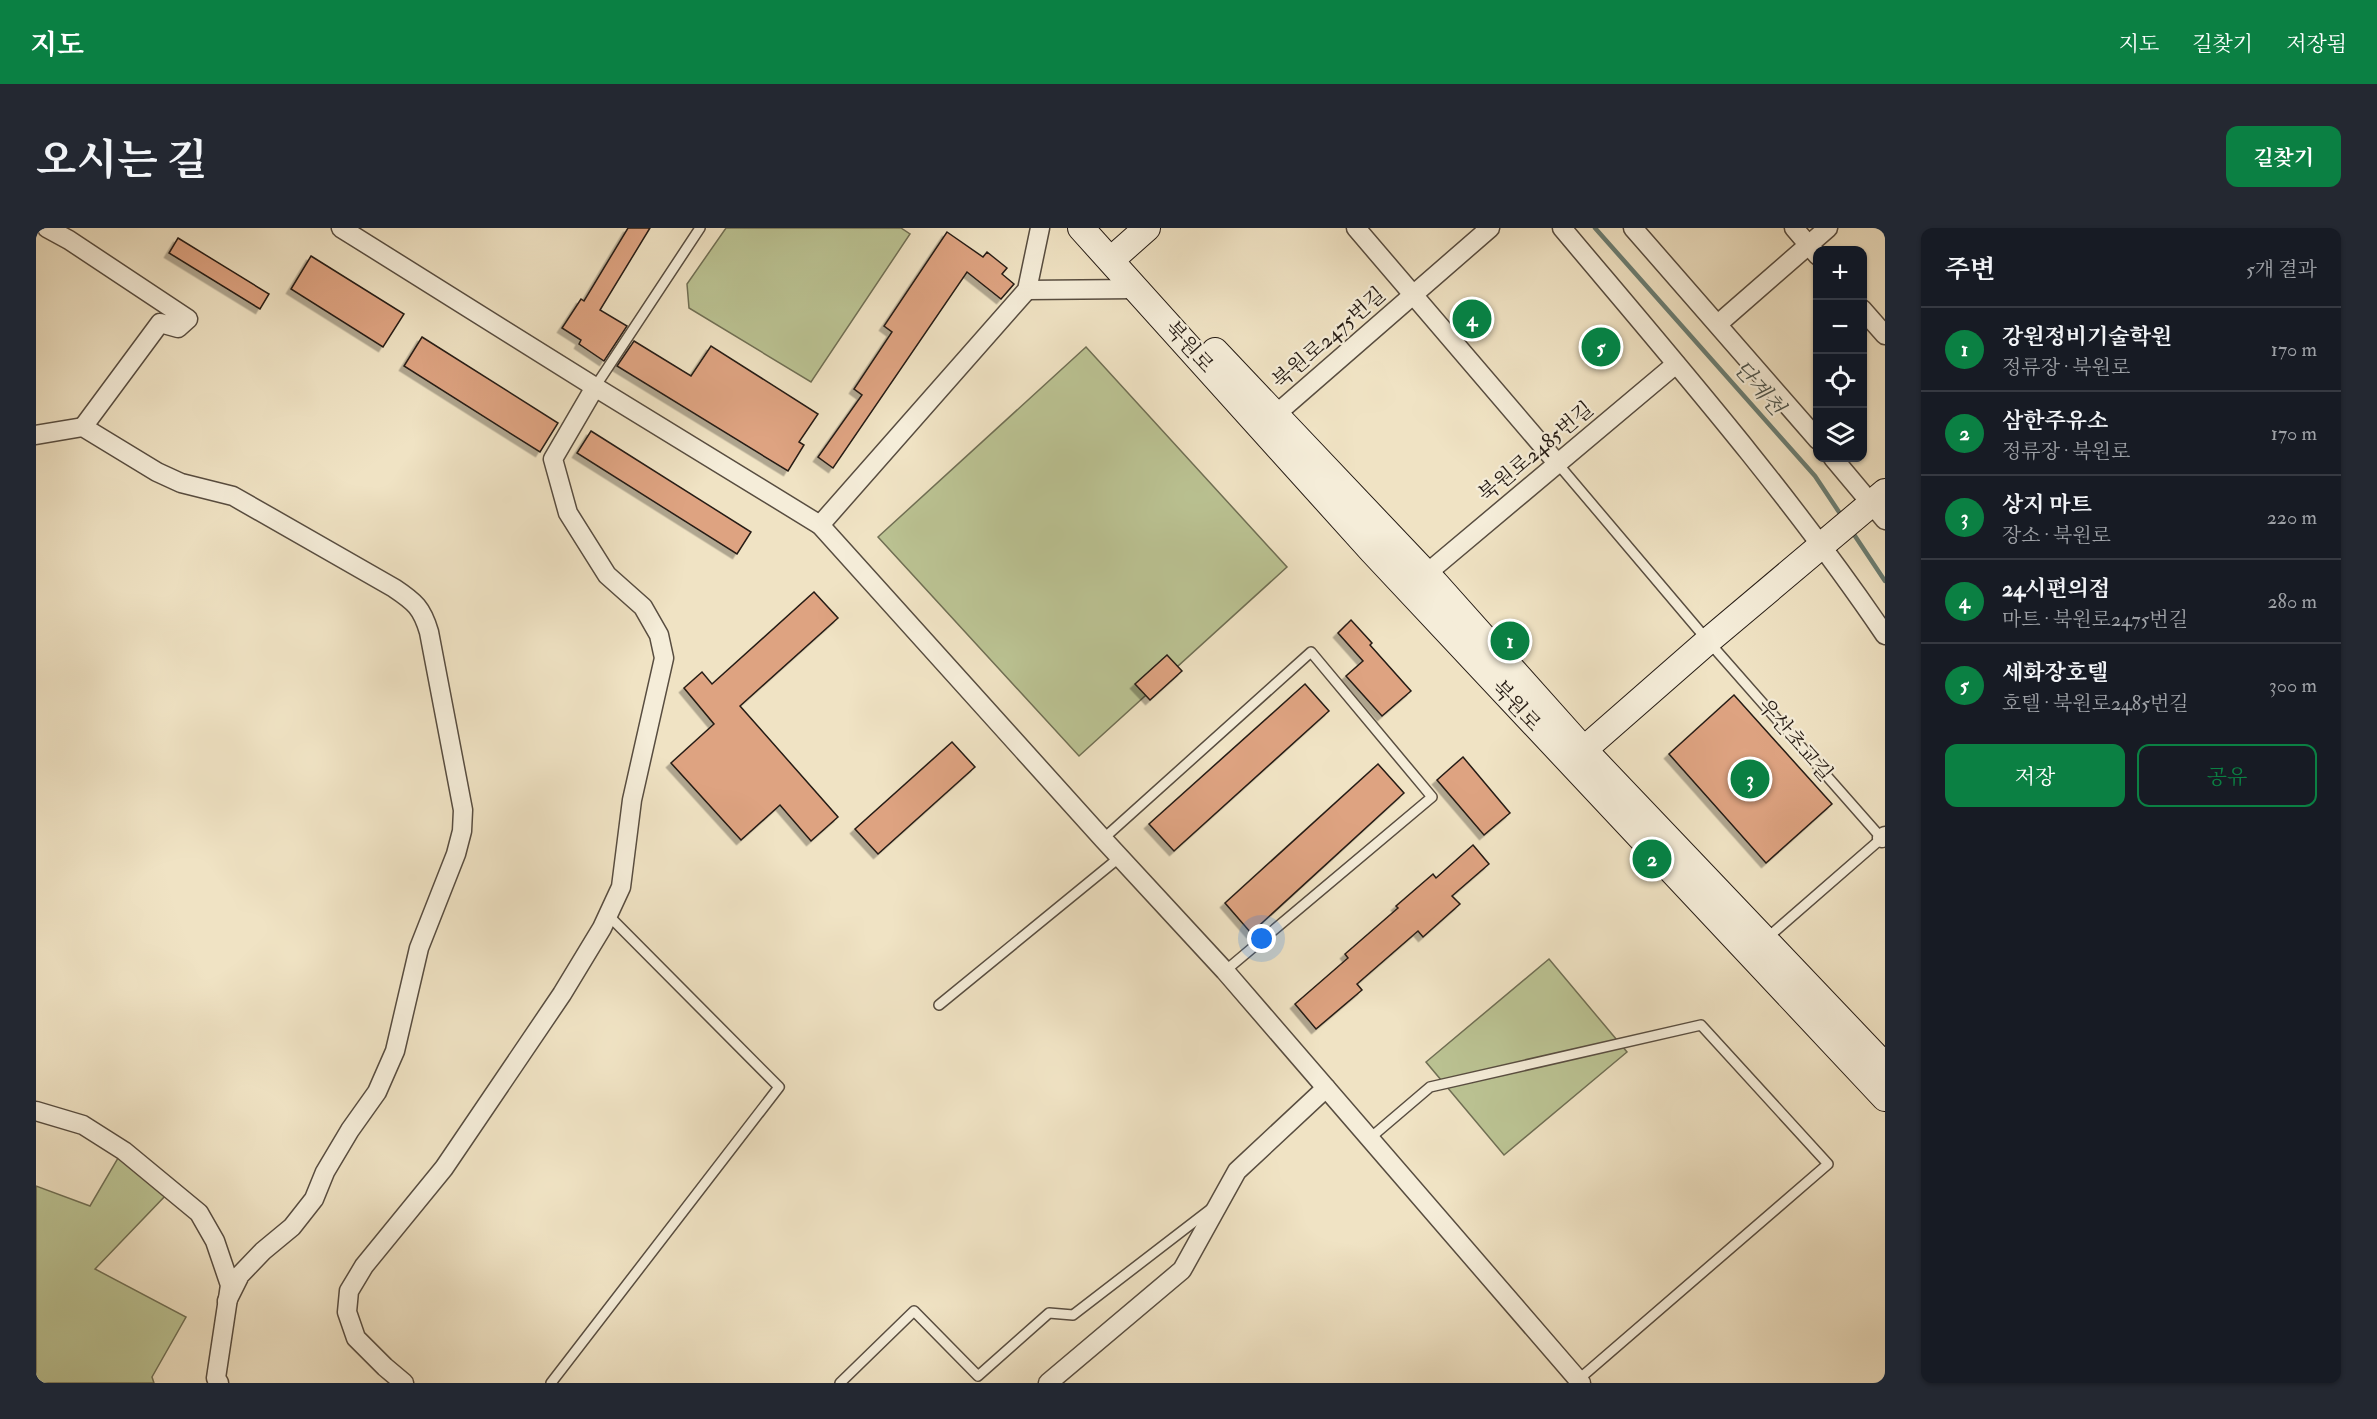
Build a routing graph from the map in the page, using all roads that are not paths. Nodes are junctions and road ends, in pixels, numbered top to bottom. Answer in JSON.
{"nodes":[{"id":1,"x":47,"y":228,"type":"edge"},
{"id":2,"x":341,"y":228,"type":"edge"},
{"id":3,"x":700,"y":228,"type":"edge"},
{"id":4,"x":1040,"y":228,"type":"edge"},
{"id":5,"x":1081,"y":228,"type":"edge"},
{"id":6,"x":1101,"y":228,"type":"edge"},
{"id":7,"x":1147,"y":228,"type":"edge"},
{"id":8,"x":1356,"y":228,"type":"edge"},
{"id":9,"x":1490,"y":228,"type":"edge"},
{"id":10,"x":1562,"y":228,"type":"edge"},
{"id":11,"x":1634,"y":228,"type":"edge"},
{"id":12,"x":1794,"y":228,"type":"edge"},
{"id":13,"x":1828,"y":228,"type":"edge"},
{"id":14,"x":1816,"y":246,"type":"edge"},
{"id":15,"x":1813,"y":251,"type":"edge"},
{"id":16,"x":1116,"y":255,"type":"junction"},
{"id":17,"x":1136,"y":289,"type":"junction"},
{"id":18,"x":1027,"y":290,"type":"junction"},
{"id":19,"x":1413,"y":296,"type":"junction"},
{"id":20,"x":1867,"y":314,"type":"edge"},
{"id":21,"x":1718,"y":324,"type":"junction"},
{"id":22,"x":1885,"y":335,"type":"edge"},
{"id":23,"x":1676,"y":364,"type":"junction"},
{"id":24,"x":595,"y":387,"type":"junction"},
{"id":25,"x":1275,"y":415,"type":"junction"},
{"id":26,"x":83,"y":427,"type":"junction"},
{"id":27,"x":1813,"y":434,"type":"edge"},
{"id":28,"x":36,"y":435,"type":"edge"},
{"id":29,"x":1837,"y":462,"type":"edge"},
{"id":30,"x":1558,"y":464,"type":"junction"},
{"id":31,"x":1876,"y":507,"type":"edge"},
{"id":32,"x":820,"y":525,"type":"junction"},
{"id":33,"x":1830,"y":538,"type":"junction"},
{"id":34,"x":1425,"y":574,"type":"junction"},
{"id":35,"x":1885,"y":635,"type":"edge"},
{"id":36,"x":1708,"y":641,"type":"junction"},
{"id":37,"x":1577,"y":756,"type":"junction"},
{"id":38,"x":1103,"y":839,"type":"junction"},
{"id":39,"x":1884,"y":839,"type":"edge"},
{"id":40,"x":1120,"y":857,"type":"junction"},
{"id":41,"x":608,"y":915,"type":"junction"},
{"id":42,"x":1766,"y":939,"type":"junction"},
{"id":43,"x":1225,"y":971,"type":"junction"},
{"id":44,"x":939,"y":1005,"type":"dead end"},
{"id":45,"x":1885,"y":1066,"type":"edge"},
{"id":46,"x":1326,"y":1088,"type":"junction"},
{"id":47,"x":1885,"y":1098,"type":"edge"},
{"id":48,"x":36,"y":1111,"type":"edge"},
{"id":49,"x":1369,"y":1139,"type":"junction"},
{"id":50,"x":1221,"y":1201,"type":"junction"},
{"id":51,"x":227,"y":1301,"type":"junction"},
{"id":52,"x":1579,"y":1381,"type":"edge"},
{"id":53,"x":219,"y":1383,"type":"edge"},
{"id":54,"x":404,"y":1383,"type":"edge"},
{"id":55,"x":551,"y":1383,"type":"edge"},
{"id":56,"x":840,"y":1383,"type":"edge"},
{"id":57,"x":1048,"y":1383,"type":"edge"}],
"edges":[{"from":1,"to":26,"type":"street"},
{"from":2,"to":24,"type":"street"},
{"from":3,"to":24,"type":"lane"},
{"from":4,"to":18,"type":"street"},
{"from":5,"to":16,"type":"street","name":"북원로"},
{"from":6,"to":16,"type":"street","name":"북원로"},
{"from":7,"to":16,"type":"street"},
{"from":8,"to":19,"type":"street"},
{"from":9,"to":19,"type":"street","name":"북원로2475번길"},
{"from":10,"to":23,"type":"street"},
{"from":11,"to":21,"type":"street"},
{"from":12,"to":15,"type":"street"},
{"from":13,"to":14,"type":"street"},
{"from":15,"to":21,"type":"street"},
{"from":16,"to":17,"type":"street","name":"북원로"},
{"from":16,"to":25,"type":"street","name":"북원로"},
{"from":17,"to":18,"type":"street"},
{"from":17,"to":37,"type":"street","name":"북원로"},
{"from":18,"to":32,"type":"street"},
{"from":19,"to":25,"type":"street","name":"북원로2475번길"},
{"from":19,"to":30,"type":"street","name":"북원로2475번길"},
{"from":20,"to":22,"type":"street"},
{"from":21,"to":27,"type":"street"},
{"from":23,"to":30,"type":"street","name":"북원로2485번길"},
{"from":23,"to":33,"type":"street"},
{"from":24,"to":32,"type":"street"},
{"from":24,"to":41,"type":"street"},
{"from":25,"to":34,"type":"street","name":"북원로"},
{"from":26,"to":28,"type":"street"},
{"from":26,"to":51,"type":"street"},
{"from":29,"to":31,"type":"street"},
{"from":30,"to":34,"type":"street","name":"북원로2485번길"},
{"from":30,"to":36,"type":"lane","name":"우산초교길"},
{"from":31,"to":33,"type":"street"},
{"from":32,"to":38,"type":"street"},
{"from":33,"to":35,"type":"street"},
{"from":33,"to":36,"type":"street"},
{"from":34,"to":37,"type":"street","name":"북원로"},
{"from":36,"to":37,"type":"street"},
{"from":36,"to":39,"type":"lane","name":"우산초교길"},
{"from":37,"to":42,"type":"street","name":"북원로"},
{"from":37,"to":47,"type":"street","name":"북원로"},
{"from":38,"to":40,"type":"street"},
{"from":38,"to":43,"type":"lane"},
{"from":39,"to":42,"type":"lane"},
{"from":40,"to":43,"type":"street"},
{"from":40,"to":44,"type":"lane"},
{"from":41,"to":54,"type":"street"},
{"from":41,"to":55,"type":"lane"},
{"from":42,"to":45,"type":"street","name":"북원로"},
{"from":43,"to":46,"type":"street"},
{"from":46,"to":49,"type":"street"},
{"from":46,"to":50,"type":"street"},
{"from":48,"to":51,"type":"street"},
{"from":49,"to":52,"type":"street"},
{"from":49,"to":52,"type":"lane"},
{"from":50,"to":56,"type":"lane"},
{"from":50,"to":57,"type":"street"},
{"from":51,"to":53,"type":"street"}]}
